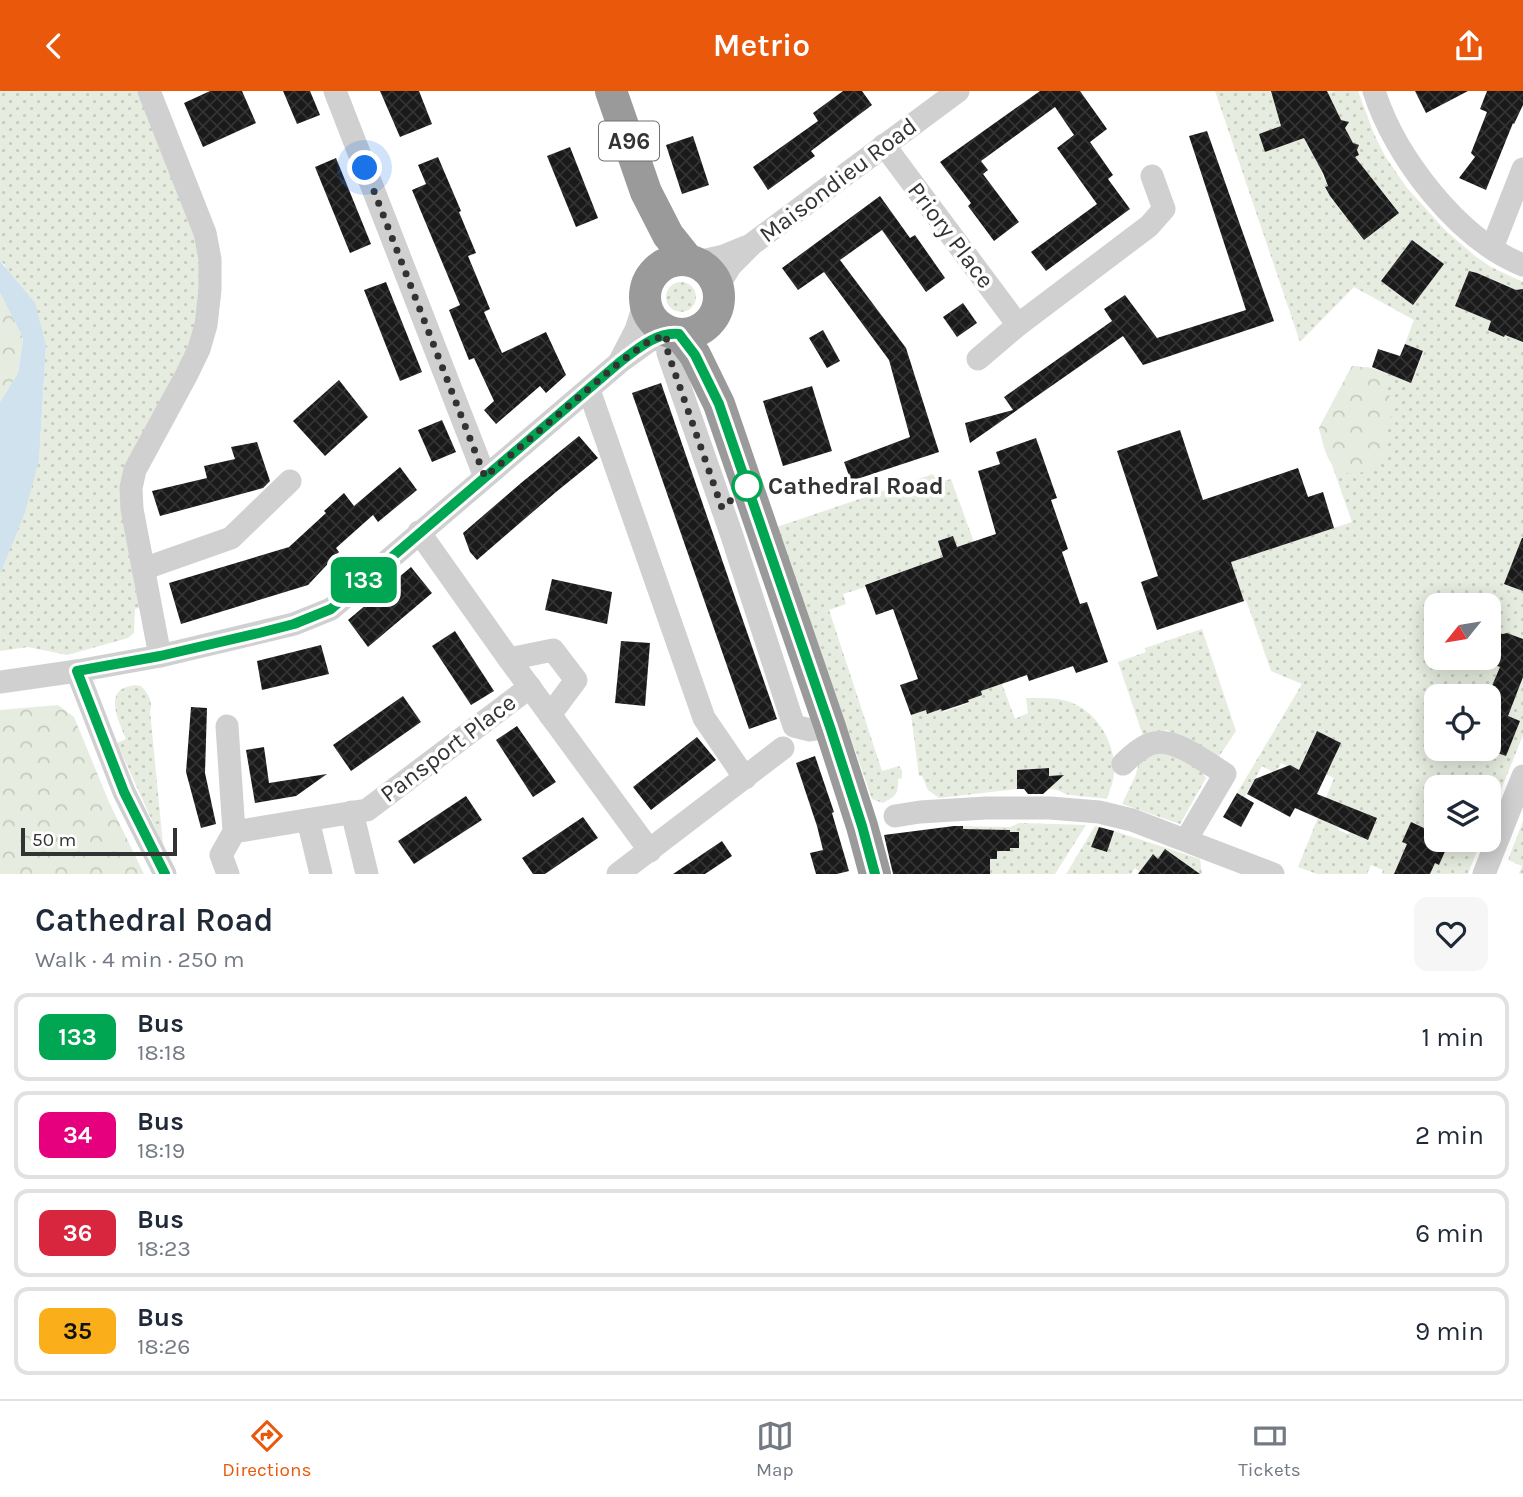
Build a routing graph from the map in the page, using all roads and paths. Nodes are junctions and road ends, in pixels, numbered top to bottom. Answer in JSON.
{"nodes":[{"id":1,"x":149,"y":91,"type":"edge"},
{"id":2,"x":335,"y":91,"type":"edge"},
{"id":3,"x":611,"y":91,"type":"edge"},
{"id":4,"x":958,"y":91,"type":"edge"},
{"id":5,"x":1374,"y":91,"type":"edge"},
{"id":6,"x":884,"y":145,"type":"junction"},
{"id":7,"x":1523,"y":169,"type":"edge"},
{"id":8,"x":1152,"y":176,"type":"dead end"},
{"id":9,"x":646,"y":192,"type":"junction"},
{"id":10,"x":752,"y":244,"type":"junction"},
{"id":11,"x":1492,"y":248,"type":"junction"},
{"id":12,"x":692,"y":261,"type":"junction"},
{"id":13,"x":1523,"y":265,"type":"edge"},
{"id":14,"x":654,"y":272,"type":"junction"},
{"id":15,"x":718,"y":286,"type":"junction"},
{"id":16,"x":645,"y":302,"type":"junction"},
{"id":17,"x":1018,"y":325,"type":"junction"},
{"id":18,"x":681,"y":332,"type":"junction"},
{"id":19,"x":978,"y":359,"type":"dead end"},
{"id":20,"x":620,"y":362,"type":"junction"},
{"id":21,"x":589,"y":390,"type":"junction"},
{"id":22,"x":485,"y":477,"type":"junction"},
{"id":23,"x":290,"y":481,"type":"dead end"},
{"id":24,"x":419,"y":533,"type":"junction"},
{"id":25,"x":143,"y":569,"type":"junction"},
{"id":26,"x":160,"y":656,"type":"junction"},
{"id":27,"x":509,"y":659,"type":"junction"},
{"id":28,"x":77,"y":671,"type":"junction"},
{"id":29,"x":0,"y":682,"type":"edge"},
{"id":30,"x":530,"y":687,"type":"junction"},
{"id":31,"x":550,"y":715,"type":"junction"},
{"id":32,"x":227,"y":726,"type":"dead end"},
{"id":33,"x":830,"y":727,"type":"junction"},
{"id":34,"x":783,"y":748,"type":"dead end"},
{"id":35,"x":1123,"y":764,"type":"dead end"},
{"id":36,"x":1523,"y":776,"type":"edge"},
{"id":37,"x":745,"y":778,"type":"junction"},
{"id":38,"x":360,"y":811,"type":"junction"},
{"id":39,"x":895,"y":816,"type":"dead end"},
{"id":40,"x":308,"y":820,"type":"junction"},
{"id":41,"x":234,"y":832,"type":"junction"},
{"id":42,"x":1186,"y":840,"type":"junction"},
{"id":43,"x":650,"y":851,"type":"junction"},
{"id":44,"x":1231,"y":867,"type":"edge"},
{"id":45,"x":165,"y":874,"type":"edge"},
{"id":46,"x":228,"y":874,"type":"edge"},
{"id":47,"x":321,"y":874,"type":"edge"},
{"id":48,"x":367,"y":874,"type":"edge"},
{"id":49,"x":618,"y":874,"type":"edge"},
{"id":50,"x":875,"y":874,"type":"edge"},
{"id":51,"x":1273,"y":874,"type":"edge"},
{"id":52,"x":1484,"y":874,"type":"edge"}],
"edges":[{"from":1,"to":25,"type":"street"},
{"from":2,"to":22,"type":"street"},
{"from":3,"to":9,"type":"highway","number":"A96"},
{"from":4,"to":6,"type":"street","name":"Maisondieu Road"},
{"from":5,"to":11,"type":"street"},
{"from":6,"to":10,"type":"street","name":"Maisondieu Road"},
{"from":6,"to":17,"type":"street","name":"Priory Place"},
{"from":7,"to":11,"type":"street"},
{"from":8,"to":17,"type":"street"},
{"from":9,"to":12,"type":"highway","number":"A96"},
{"from":9,"to":14,"type":"highway","number":"A96"},
{"from":10,"to":12,"type":"street"},
{"from":10,"to":15,"type":"street"},
{"from":11,"to":13,"type":"street"},
{"from":12,"to":14,"type":"highway"},
{"from":12,"to":15,"type":"highway","number":"A96"},
{"from":14,"to":16,"type":"highway","number":"A96"},
{"from":15,"to":18,"type":"highway"},
{"from":16,"to":18,"type":"highway"},
{"from":16,"to":20,"type":"street"},
{"from":17,"to":19,"type":"street"},
{"from":18,"to":20,"type":"street"},
{"from":18,"to":33,"type":"highway"},
{"from":18,"to":33,"type":"street"},
{"from":20,"to":21,"type":"street"},
{"from":21,"to":22,"type":"street"},
{"from":21,"to":37,"type":"street"},
{"from":22,"to":24,"type":"street"},
{"from":23,"to":25,"type":"street"},
{"from":24,"to":26,"type":"street"},
{"from":24,"to":27,"type":"street","name":"Pansport Place"},
{"from":25,"to":26,"type":"street"},
{"from":26,"to":28,"type":"street"},
{"from":27,"to":30,"type":"street","name":"Pansport Place"},
{"from":27,"to":31,"type":"street","name":"Pansport Place"},
{"from":28,"to":29,"type":"street"},
{"from":28,"to":45,"type":"street"},
{"from":30,"to":31,"type":"street","name":"Pansport Place"},
{"from":30,"to":38,"type":"street","name":"Pansport Place"},
{"from":31,"to":43,"type":"street","name":"Pansport Place"},
{"from":32,"to":41,"type":"street"},
{"from":33,"to":50,"type":"highway"},
{"from":34,"to":37,"type":"street"},
{"from":35,"to":42,"type":"street"},
{"from":36,"to":52,"type":"street"},
{"from":37,"to":43,"type":"street"},
{"from":38,"to":40,"type":"street"},
{"from":38,"to":48,"type":"street"},
{"from":39,"to":42,"type":"street"},
{"from":40,"to":41,"type":"street"},
{"from":40,"to":47,"type":"street"},
{"from":41,"to":46,"type":"street"},
{"from":42,"to":44,"type":"street"},
{"from":43,"to":49,"type":"street"},
{"from":44,"to":51,"type":"street"}]}
